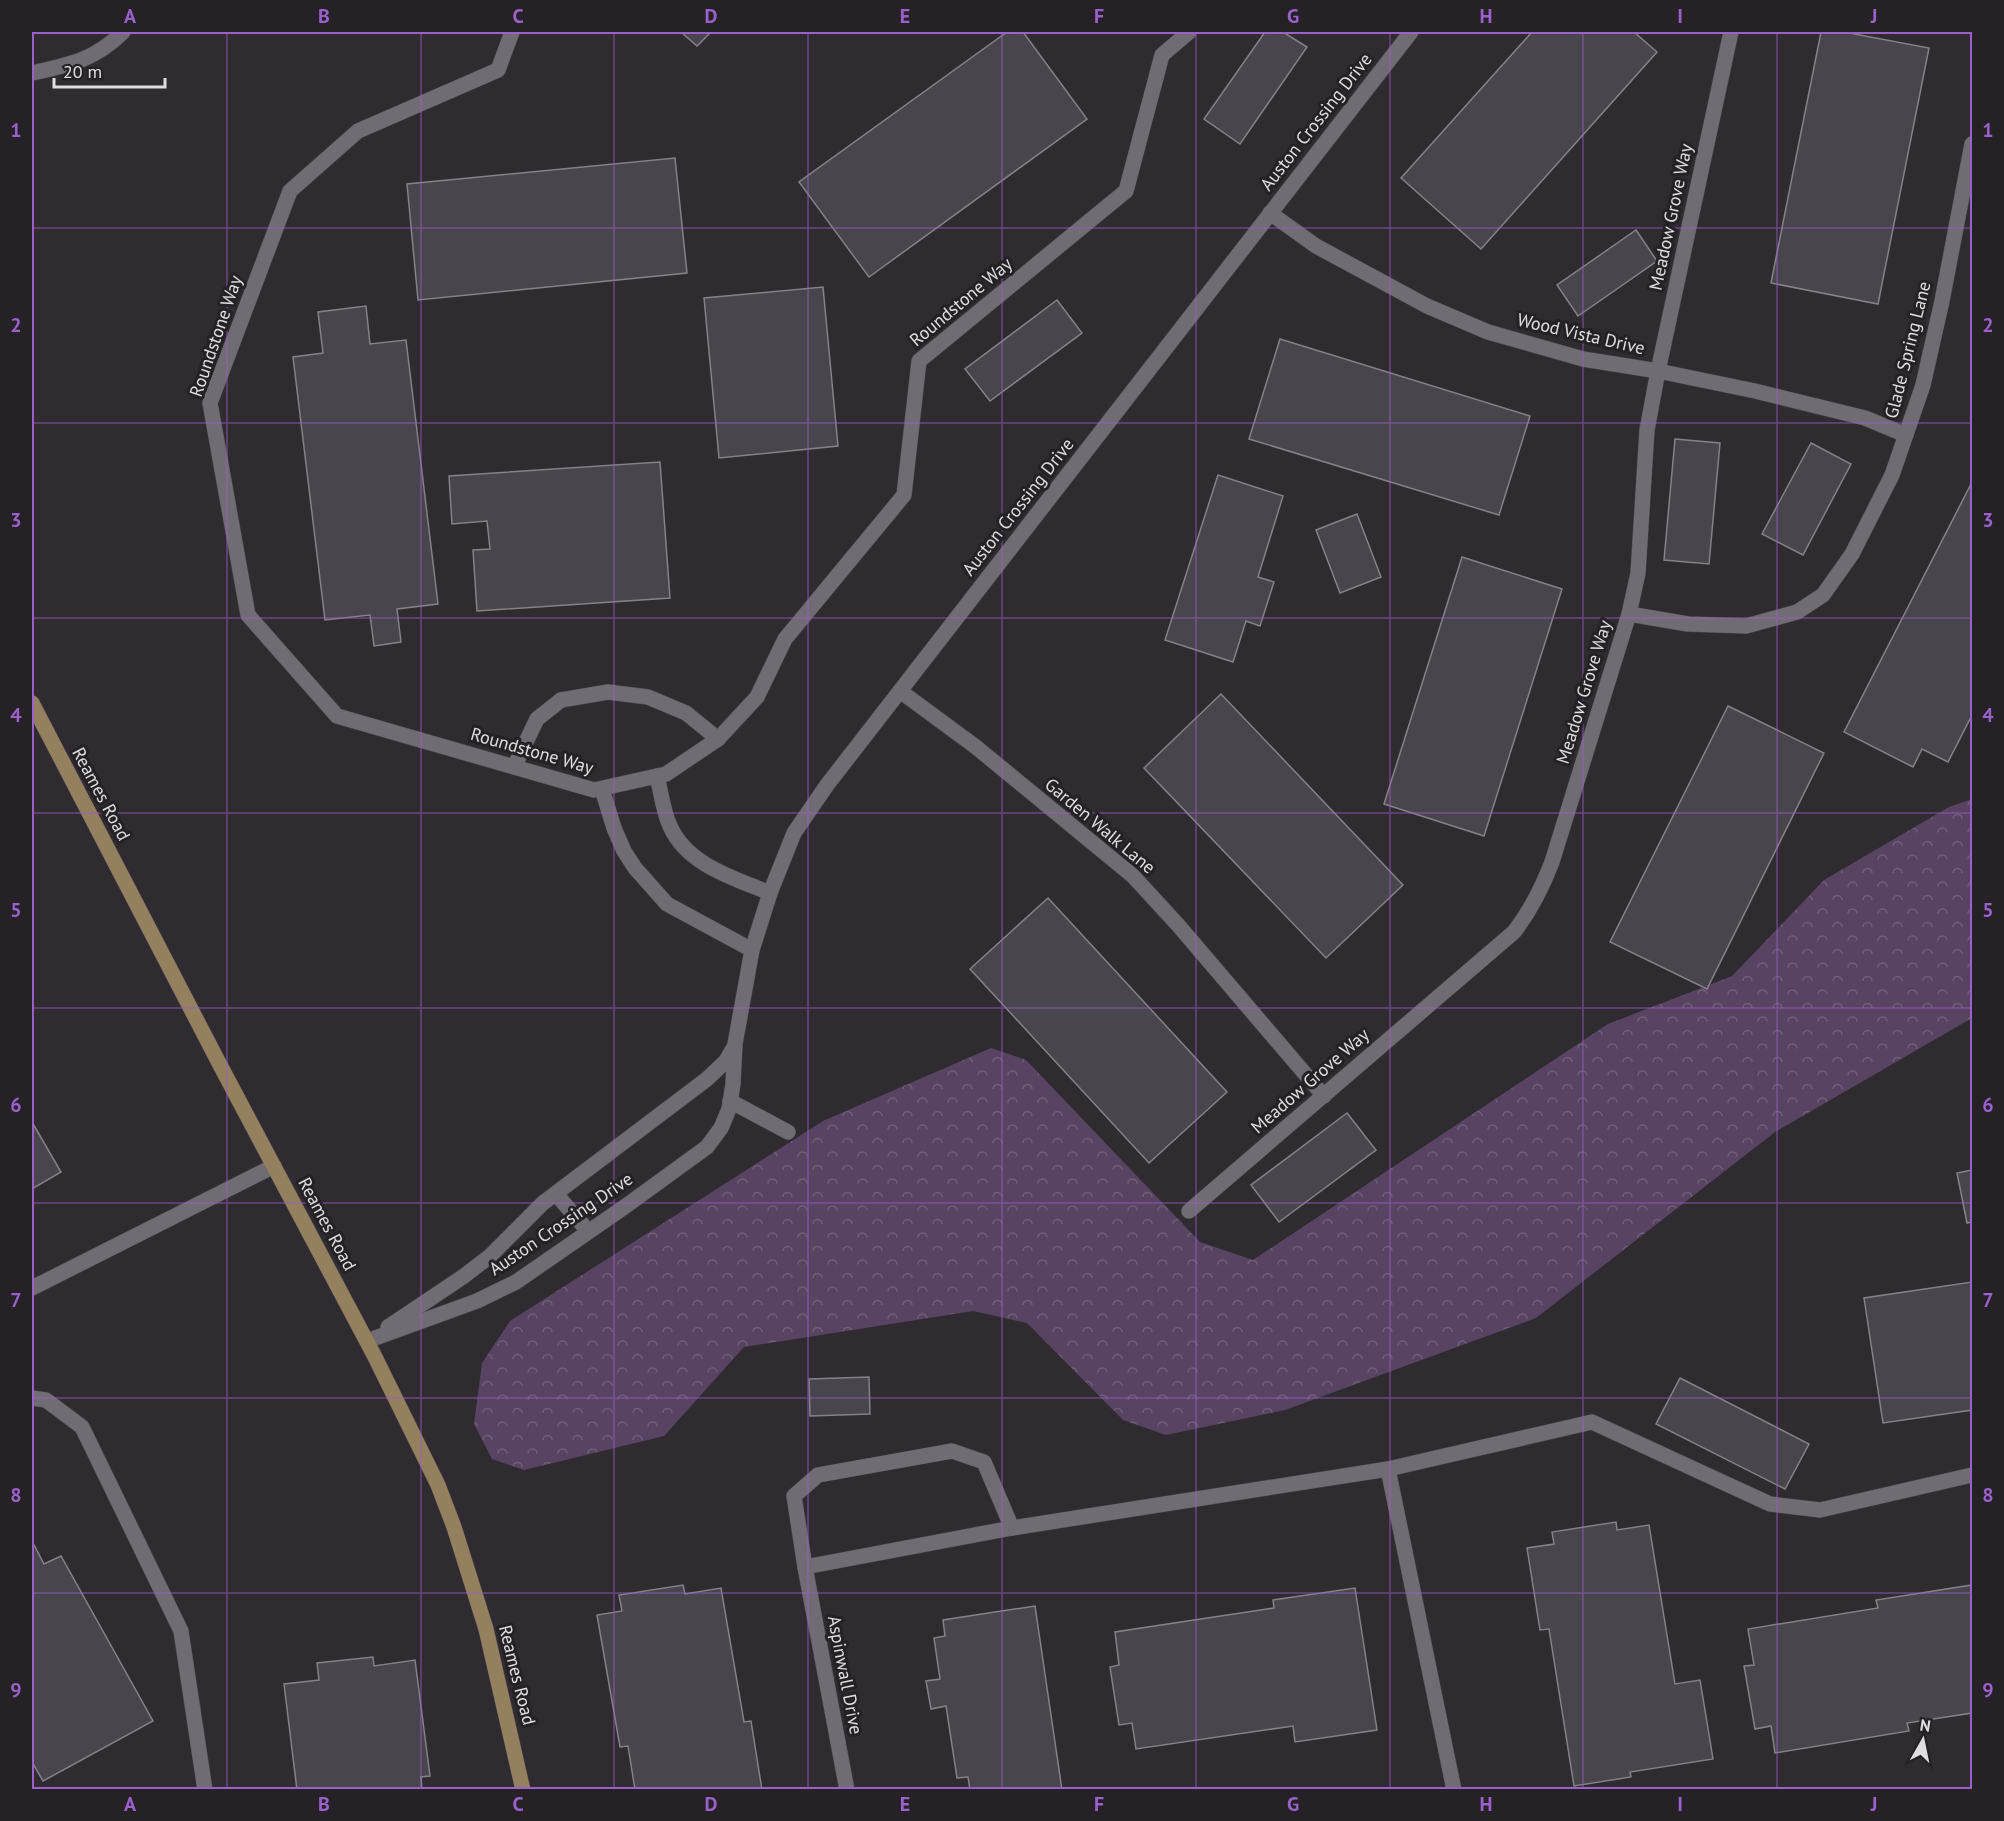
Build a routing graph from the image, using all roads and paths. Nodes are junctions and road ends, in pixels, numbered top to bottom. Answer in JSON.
{"nodes":[{"id":1,"x":123,"y":32,"type":"edge"},
{"id":2,"x":512,"y":32,"type":"edge"},
{"id":3,"x":1189,"y":32,"type":"edge"},
{"id":4,"x":1411,"y":32,"type":"edge"},
{"id":5,"x":1731,"y":32,"type":"edge"},
{"id":6,"x":32,"y":73,"type":"edge"},
{"id":7,"x":1972,"y":144,"type":"edge"},
{"id":8,"x":1270,"y":213,"type":"junction"},
{"id":9,"x":1658,"y":371,"type":"junction"},
{"id":10,"x":1906,"y":435,"type":"junction"},
{"id":11,"x":1629,"y":614,"type":"junction"},
{"id":12,"x":900,"y":691,"type":"junction"},
{"id":13,"x":32,"y":703,"type":"edge"},
{"id":14,"x":718,"y":739,"type":"junction"},
{"id":15,"x":514,"y":767,"type":"junction"},
{"id":16,"x":657,"y":776,"type":"junction"},
{"id":17,"x":602,"y":789,"type":"junction"},
{"id":18,"x":770,"y":893,"type":"junction"},
{"id":19,"x":752,"y":950,"type":"junction"},
{"id":20,"x":735,"y":1044,"type":"junction"},
{"id":21,"x":1324,"y":1095,"type":"junction"},
{"id":22,"x":730,"y":1101,"type":"junction"},
{"id":23,"x":788,"y":1132,"type":"dead end"},
{"id":24,"x":274,"y":1166,"type":"junction"},
{"id":25,"x":556,"y":1194,"type":"junction"},
{"id":26,"x":1189,"y":1211,"type":"dead end"},
{"id":27,"x":588,"y":1231,"type":"junction"},
{"id":28,"x":32,"y":1288,"type":"edge"},
{"id":29,"x":367,"y":1341,"type":"junction"},
{"id":30,"x":32,"y":1398,"type":"edge"},
{"id":31,"x":1388,"y":1469,"type":"junction"},
{"id":32,"x":1972,"y":1475,"type":"edge"},
{"id":33,"x":1012,"y":1528,"type":"junction"},
{"id":34,"x":805,"y":1567,"type":"junction"},
{"id":35,"x":205,"y":1790,"type":"edge"},
{"id":36,"x":523,"y":1790,"type":"edge"},
{"id":37,"x":847,"y":1790,"type":"edge"},
{"id":38,"x":1454,"y":1790,"type":"edge"}],
"edges":[{"from":1,"to":6,"type":"street"},
{"from":2,"to":15,"type":"street","name":"Roundstone Way"},
{"from":3,"to":14,"type":"street","name":"Roundstone Way"},
{"from":4,"to":8,"type":"street","name":"Auston Crossing Drive"},
{"from":5,"to":9,"type":"street","name":"Meadow Grove Way"},
{"from":7,"to":10,"type":"street","name":"Glade Spring Lane"},
{"from":8,"to":9,"type":"street","name":"Wood Vista Drive"},
{"from":8,"to":12,"type":"street","name":"Auston Crossing Drive"},
{"from":9,"to":10,"type":"street","name":"Wood Vista Drive"},
{"from":9,"to":11,"type":"street","name":"Meadow Grove Way"},
{"from":10,"to":11,"type":"street","name":"Glade Spring Lane"},
{"from":11,"to":21,"type":"street","name":"Meadow Grove Way"},
{"from":12,"to":18,"type":"street","name":"Auston Crossing Drive"},
{"from":12,"to":21,"type":"street","name":"Garden Walk Lane"},
{"from":13,"to":24,"type":"main road","name":"Reames Road"},
{"from":14,"to":15,"type":"street"},
{"from":14,"to":16,"type":"street","name":"Roundstone Way"},
{"from":15,"to":17,"type":"street","name":"Roundstone Way"},
{"from":16,"to":17,"type":"street","name":"Roundstone Way"},
{"from":16,"to":18,"type":"street"},
{"from":17,"to":19,"type":"street"},
{"from":18,"to":19,"type":"street","name":"Auston Crossing Drive"},
{"from":19,"to":20,"type":"street","name":"Auston Crossing Drive"},
{"from":20,"to":22,"type":"street","name":"Auston Crossing Drive"},
{"from":20,"to":25,"type":"street","name":"Auston Crossing Drive"},
{"from":21,"to":26,"type":"street","name":"Meadow Grove Way"},
{"from":22,"to":23,"type":"street"},
{"from":22,"to":27,"type":"street","name":"Auston Crossing Drive"},
{"from":24,"to":28,"type":"street"},
{"from":24,"to":29,"type":"main road","name":"Reames Road"},
{"from":25,"to":27,"type":"street"},
{"from":25,"to":29,"type":"street","name":"Auston Crossing Drive"},
{"from":27,"to":29,"type":"street","name":"Auston Crossing Drive"},
{"from":29,"to":36,"type":"main road","name":"Reames Road"},
{"from":30,"to":35,"type":"street"},
{"from":31,"to":32,"type":"street"},
{"from":31,"to":33,"type":"street"},
{"from":31,"to":38,"type":"street"},
{"from":33,"to":34,"type":"street"},
{"from":33,"to":34,"type":"street","name":"Aspinwall Drive"},
{"from":34,"to":37,"type":"street","name":"Aspinwall Drive"}]}
